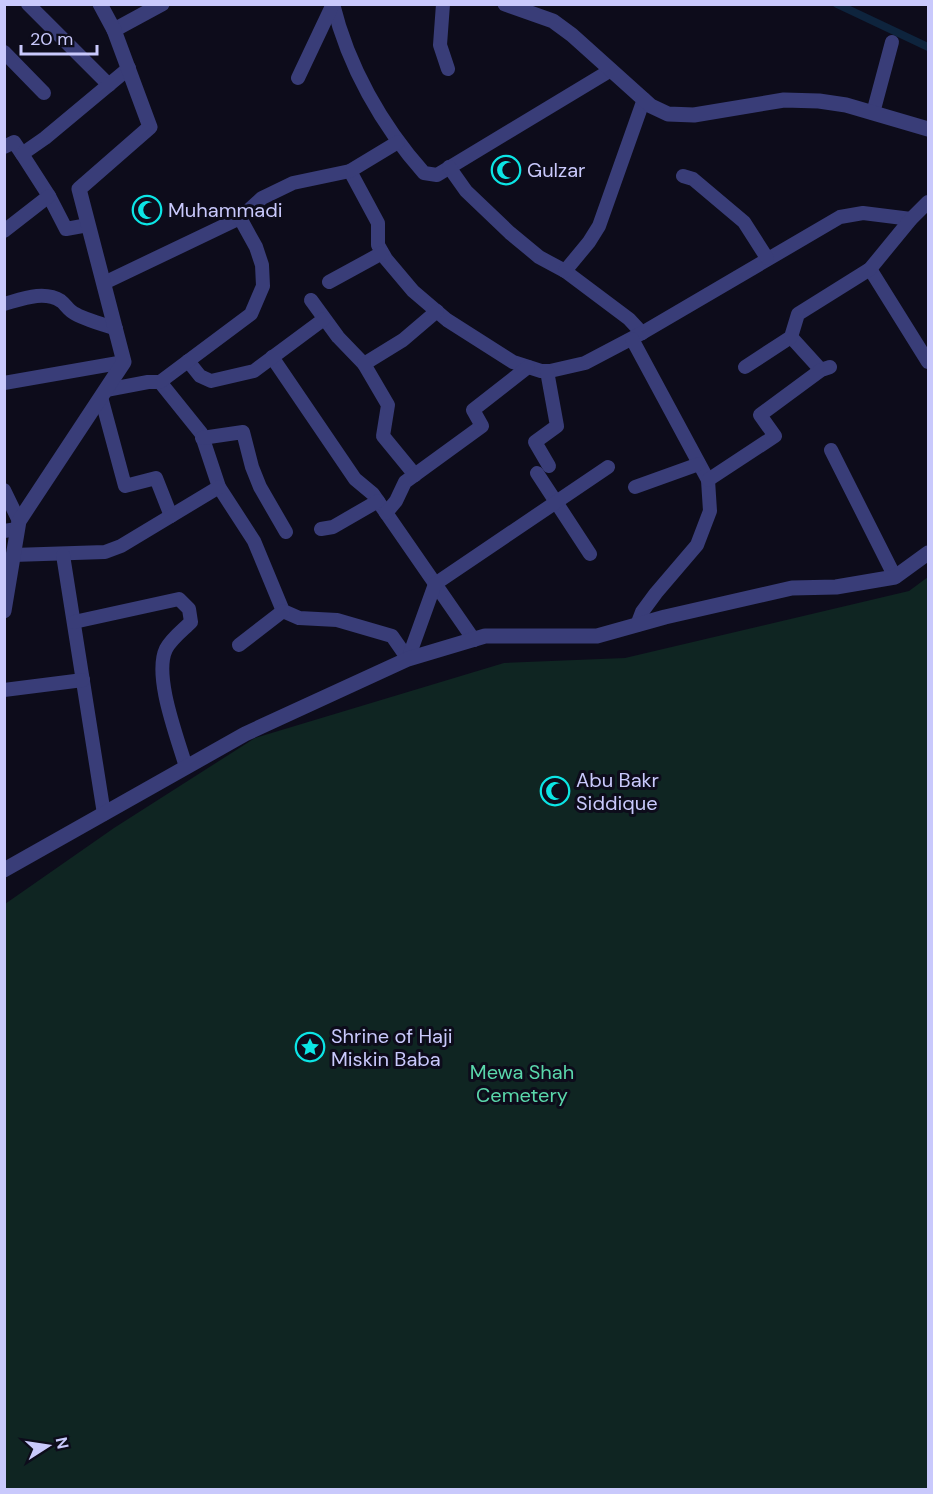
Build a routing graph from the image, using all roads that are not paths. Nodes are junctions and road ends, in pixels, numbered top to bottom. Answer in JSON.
{"nodes":[{"id":1,"x":28,"y":4,"type":"edge"},
{"id":2,"x":100,"y":4,"type":"edge"},
{"id":3,"x":162,"y":4,"type":"edge"},
{"id":4,"x":333,"y":4,"type":"edge"},
{"id":5,"x":443,"y":4,"type":"edge"},
{"id":6,"x":505,"y":4,"type":"edge"},
{"id":7,"x":114,"y":30,"type":"junction"},
{"id":8,"x":892,"y":42,"type":"dead end"},
{"id":9,"x":4,"y":52,"type":"edge"},
{"id":10,"x":129,"y":68,"type":"junction"},
{"id":11,"x":448,"y":69,"type":"dead end"},
{"id":12,"x":611,"y":70,"type":"junction"},
{"id":13,"x":298,"y":78,"type":"dead end"},
{"id":14,"x":109,"y":85,"type":"junction"},
{"id":15,"x":44,"y":93,"type":"dead end"},
{"id":16,"x":644,"y":99,"type":"junction"},
{"id":17,"x":873,"y":113,"type":"junction"},
{"id":18,"x":928,"y":129,"type":"edge"},
{"id":19,"x":398,"y":142,"type":"junction"},
{"id":20,"x":4,"y":147,"type":"edge"},
{"id":21,"x":22,"y":154,"type":"junction"},
{"id":22,"x":449,"y":167,"type":"junction"},
{"id":23,"x":350,"y":171,"type":"junction"},
{"id":24,"x":683,"y":176,"type":"dead end"},
{"id":25,"x":49,"y":196,"type":"junction"},
{"id":26,"x":928,"y":201,"type":"edge"},
{"id":27,"x":240,"y":218,"type":"junction"},
{"id":28,"x":911,"y":219,"type":"junction"},
{"id":29,"x":88,"y":225,"type":"junction"},
{"id":30,"x":4,"y":231,"type":"edge"},
{"id":31,"x":382,"y":253,"type":"junction"},
{"id":32,"x":768,"y":258,"type":"junction"},
{"id":33,"x":870,"y":269,"type":"junction"},
{"id":34,"x":565,"y":271,"type":"junction"},
{"id":35,"x":329,"y":282,"type":"dead end"},
{"id":36,"x":104,"y":283,"type":"junction"},
{"id":37,"x":310,"y":300,"type":"dead end"},
{"id":38,"x":4,"y":304,"type":"edge"},
{"id":39,"x":437,"y":311,"type":"junction"},
{"id":40,"x":324,"y":319,"type":"junction"},
{"id":41,"x":116,"y":329,"type":"junction"},
{"id":42,"x":637,"y":336,"type":"junction"},
{"id":43,"x":791,"y":337,"type":"junction"},
{"id":44,"x":272,"y":357,"type":"junction"},
{"id":45,"x":188,"y":361,"type":"junction"},
{"id":46,"x":124,"y":362,"type":"junction"},
{"id":47,"x":928,"y":362,"type":"edge"},
{"id":48,"x":364,"y":364,"type":"junction"},
{"id":49,"x":528,"y":367,"type":"junction"},
{"id":50,"x":745,"y":367,"type":"dead end"},
{"id":51,"x":547,"y":371,"type":"junction"},
{"id":52,"x":160,"y":382,"type":"junction"},
{"id":53,"x":4,"y":383,"type":"edge"},
{"id":54,"x":103,"y":394,"type":"junction"},
{"id":55,"x":202,"y":438,"type":"junction"},
{"id":56,"x":831,"y":450,"type":"dead end"},
{"id":57,"x":699,"y":464,"type":"junction"},
{"id":58,"x":608,"y":467,"type":"dead end"},
{"id":59,"x":415,"y":475,"type":"junction"},
{"id":60,"x":708,"y":480,"type":"junction"},
{"id":61,"x":219,"y":487,"type":"junction"},
{"id":62,"x":635,"y":487,"type":"dead end"},
{"id":63,"x":4,"y":490,"type":"edge"},
{"id":64,"x":378,"y":501,"type":"junction"},
{"id":65,"x":556,"y":502,"type":"junction"},
{"id":66,"x":386,"y":513,"type":"junction"},
{"id":67,"x":171,"y":516,"type":"junction"},
{"id":68,"x":13,"y":527,"type":"edge"},
{"id":69,"x":321,"y":529,"type":"dead end"},
{"id":70,"x":286,"y":532,"type":"dead end"},
{"id":71,"x":928,"y":553,"type":"edge"},
{"id":72,"x":590,"y":554,"type":"dead end"},
{"id":73,"x":13,"y":555,"type":"junction"},
{"id":74,"x":63,"y":555,"type":"junction"},
{"id":75,"x":895,"y":577,"type":"junction"},
{"id":76,"x":435,"y":584,"type":"junction"},
{"id":77,"x":4,"y":611,"type":"edge"},
{"id":78,"x":283,"y":611,"type":"junction"},
{"id":79,"x":74,"y":622,"type":"junction"},
{"id":80,"x":637,"y":625,"type":"junction"},
{"id":81,"x":474,"y":639,"type":"junction"},
{"id":82,"x":239,"y":645,"type":"dead end"},
{"id":83,"x":408,"y":659,"type":"junction"},
{"id":84,"x":83,"y":680,"type":"junction"},
{"id":85,"x":4,"y":690,"type":"edge"},
{"id":86,"x":186,"y":767,"type":"junction"},
{"id":87,"x":104,"y":814,"type":"junction"},
{"id":88,"x":4,"y":870,"type":"edge"}],
"edges":[{"from":1,"to":14,"type":"lane"},
{"from":2,"to":7,"type":"street"},
{"from":3,"to":7,"type":"street"},
{"from":4,"to":13,"type":"lane"},
{"from":4,"to":19,"type":"lane"},
{"from":5,"to":11,"type":"lane"},
{"from":6,"to":12,"type":"street"},
{"from":7,"to":10,"type":"street"},
{"from":8,"to":17,"type":"lane"},
{"from":9,"to":15,"type":"lane"},
{"from":10,"to":14,"type":"lane"},
{"from":10,"to":29,"type":"street"},
{"from":12,"to":16,"type":"street"},
{"from":12,"to":22,"type":"lane"},
{"from":14,"to":21,"type":"lane"},
{"from":16,"to":17,"type":"street"},
{"from":16,"to":34,"type":"lane"},
{"from":17,"to":18,"type":"street"},
{"from":19,"to":22,"type":"lane"},
{"from":19,"to":23,"type":"lane"},
{"from":20,"to":21,"type":"lane"},
{"from":21,"to":25,"type":"lane"},
{"from":22,"to":34,"type":"lane"},
{"from":23,"to":27,"type":"lane"},
{"from":23,"to":31,"type":"lane"},
{"from":24,"to":32,"type":"lane"},
{"from":25,"to":29,"type":"lane"},
{"from":25,"to":30,"type":"lane"},
{"from":26,"to":28,"type":"lane"},
{"from":27,"to":36,"type":"lane"},
{"from":27,"to":45,"type":"lane"},
{"from":28,"to":32,"type":"lane"},
{"from":28,"to":33,"type":"lane"},
{"from":29,"to":36,"type":"street"},
{"from":31,"to":35,"type":"lane"},
{"from":31,"to":39,"type":"lane"},
{"from":32,"to":42,"type":"lane"},
{"from":33,"to":43,"type":"lane"},
{"from":33,"to":47,"type":"lane"},
{"from":34,"to":42,"type":"lane"},
{"from":36,"to":41,"type":"street"},
{"from":37,"to":40,"type":"lane"},
{"from":38,"to":41,"type":"lane"},
{"from":39,"to":48,"type":"lane"},
{"from":39,"to":49,"type":"lane"},
{"from":40,"to":44,"type":"lane"},
{"from":40,"to":48,"type":"lane"},
{"from":41,"to":46,"type":"street"},
{"from":42,"to":51,"type":"lane"},
{"from":42,"to":57,"type":"lane"},
{"from":43,"to":50,"type":"lane"},
{"from":43,"to":60,"type":"lane"},
{"from":44,"to":45,"type":"lane"},
{"from":44,"to":64,"type":"lane"},
{"from":45,"to":52,"type":"lane"},
{"from":46,"to":53,"type":"lane"},
{"from":46,"to":54,"type":"street"},
{"from":48,"to":59,"type":"lane"},
{"from":49,"to":51,"type":"lane"},
{"from":49,"to":59,"type":"lane"},
{"from":51,"to":65,"type":"lane"},
{"from":52,"to":54,"type":"lane"},
{"from":52,"to":55,"type":"lane"},
{"from":54,"to":67,"type":"lane"},
{"from":54,"to":68,"type":"street"},
{"from":55,"to":61,"type":"lane"},
{"from":55,"to":70,"type":"lane"},
{"from":56,"to":75,"type":"lane"},
{"from":57,"to":60,"type":"lane"},
{"from":57,"to":62,"type":"lane"},
{"from":58,"to":65,"type":"lane"},
{"from":59,"to":66,"type":"lane"},
{"from":60,"to":80,"type":"lane"},
{"from":61,"to":67,"type":"lane"},
{"from":61,"to":78,"type":"lane"},
{"from":63,"to":68,"type":"lane"},
{"from":64,"to":66,"type":"lane"},
{"from":64,"to":69,"type":"lane"},
{"from":65,"to":72,"type":"lane"},
{"from":65,"to":76,"type":"lane"},
{"from":66,"to":76,"type":"lane"},
{"from":67,"to":74,"type":"lane"},
{"from":68,"to":73,"type":"street"},
{"from":71,"to":75,"type":"street"},
{"from":73,"to":74,"type":"lane"},
{"from":73,"to":77,"type":"street"},
{"from":74,"to":79,"type":"lane"},
{"from":75,"to":80,"type":"street"},
{"from":76,"to":81,"type":"lane"},
{"from":76,"to":83,"type":"lane"},
{"from":78,"to":82,"type":"lane"},
{"from":78,"to":83,"type":"lane"},
{"from":79,"to":84,"type":"lane"},
{"from":79,"to":86,"type":"lane"},
{"from":80,"to":81,"type":"street"},
{"from":81,"to":83,"type":"street"},
{"from":83,"to":86,"type":"street"},
{"from":84,"to":85,"type":"lane"},
{"from":84,"to":87,"type":"lane"},
{"from":86,"to":87,"type":"street"},
{"from":87,"to":88,"type":"street"}]}
